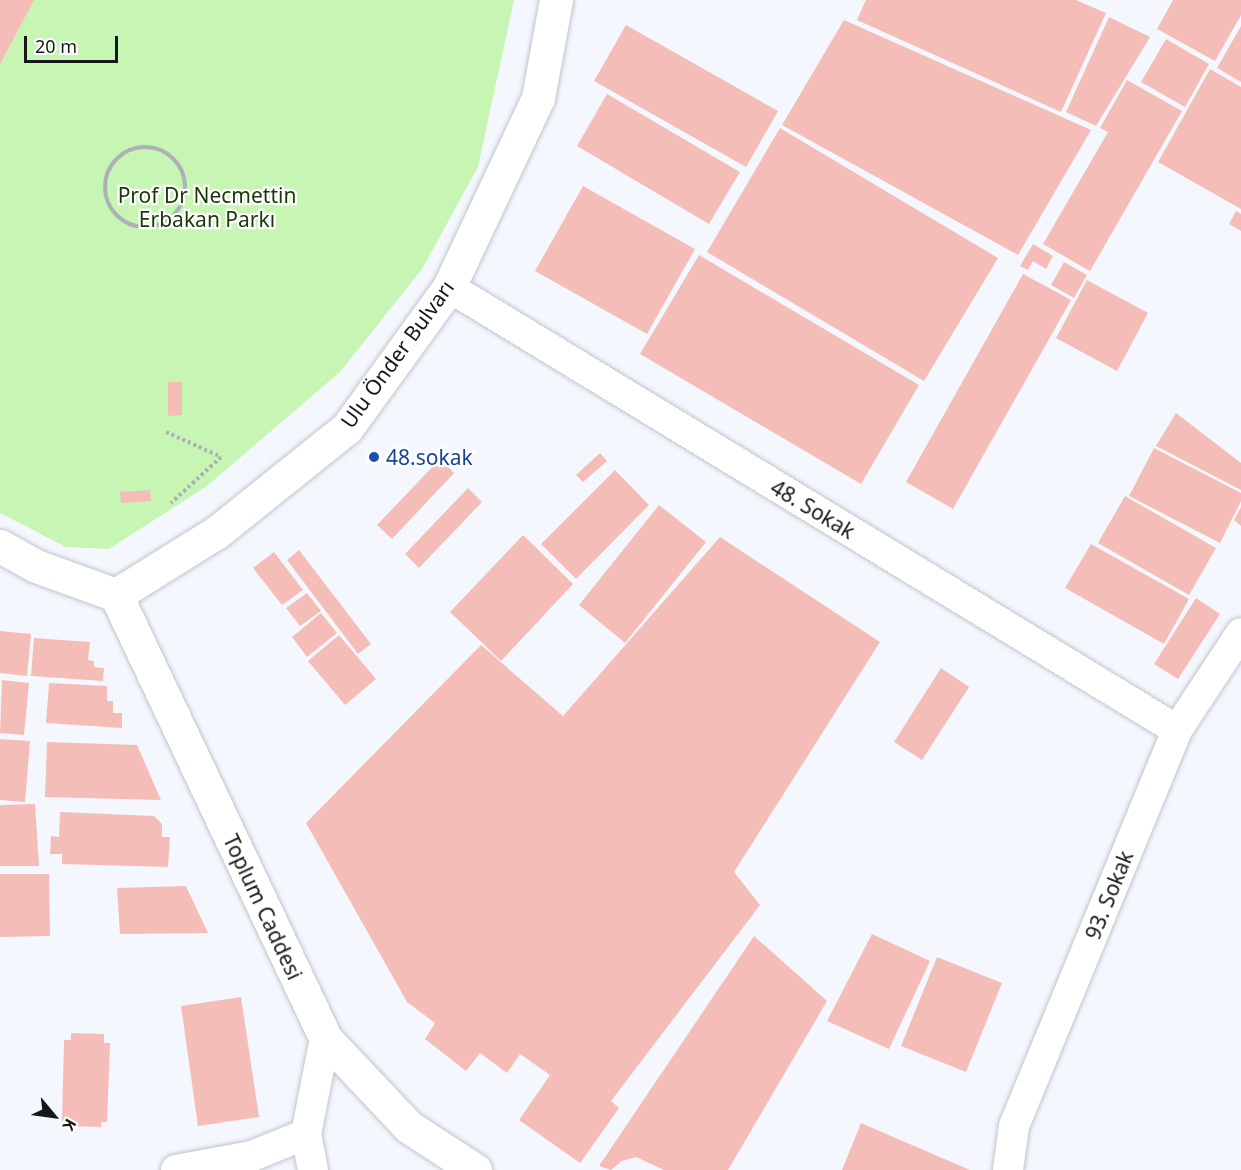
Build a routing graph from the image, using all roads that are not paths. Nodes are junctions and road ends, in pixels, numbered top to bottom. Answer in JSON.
{"nodes":[{"id":1,"x":556,"y":0,"type":"edge"},
{"id":2,"x":448,"y":287,"type":"junction"},
{"id":3,"x":0,"y":546,"type":"edge"},
{"id":4,"x":116,"y":595,"type":"junction"},
{"id":5,"x":1241,"y":633,"type":"edge"},
{"id":6,"x":1177,"y":730,"type":"junction"},
{"id":7,"x":325,"y":1038,"type":"junction"},
{"id":8,"x":306,"y":1134,"type":"junction"},
{"id":9,"x":176,"y":1170,"type":"edge"},
{"id":10,"x":312,"y":1170,"type":"edge"},
{"id":11,"x":475,"y":1170,"type":"edge"},
{"id":12,"x":1008,"y":1170,"type":"edge"}],
"edges":[{"from":1,"to":2,"type":"street","name":"Ulu Önder Bulvarı"},
{"from":2,"to":4,"type":"street","name":"Ulu Önder Bulvarı"},
{"from":2,"to":6,"type":"street","name":"48. Sokak"},
{"from":3,"to":4,"type":"street"},
{"from":4,"to":7,"type":"street","name":"Toplum Caddesi"},
{"from":5,"to":6,"type":"street","name":"93. Sokak"},
{"from":6,"to":12,"type":"street","name":"93. Sokak"},
{"from":7,"to":8,"type":"street"},
{"from":7,"to":11,"type":"street","name":"Toplum Caddesi"},
{"from":8,"to":9,"type":"street"},
{"from":8,"to":10,"type":"street"}]}
